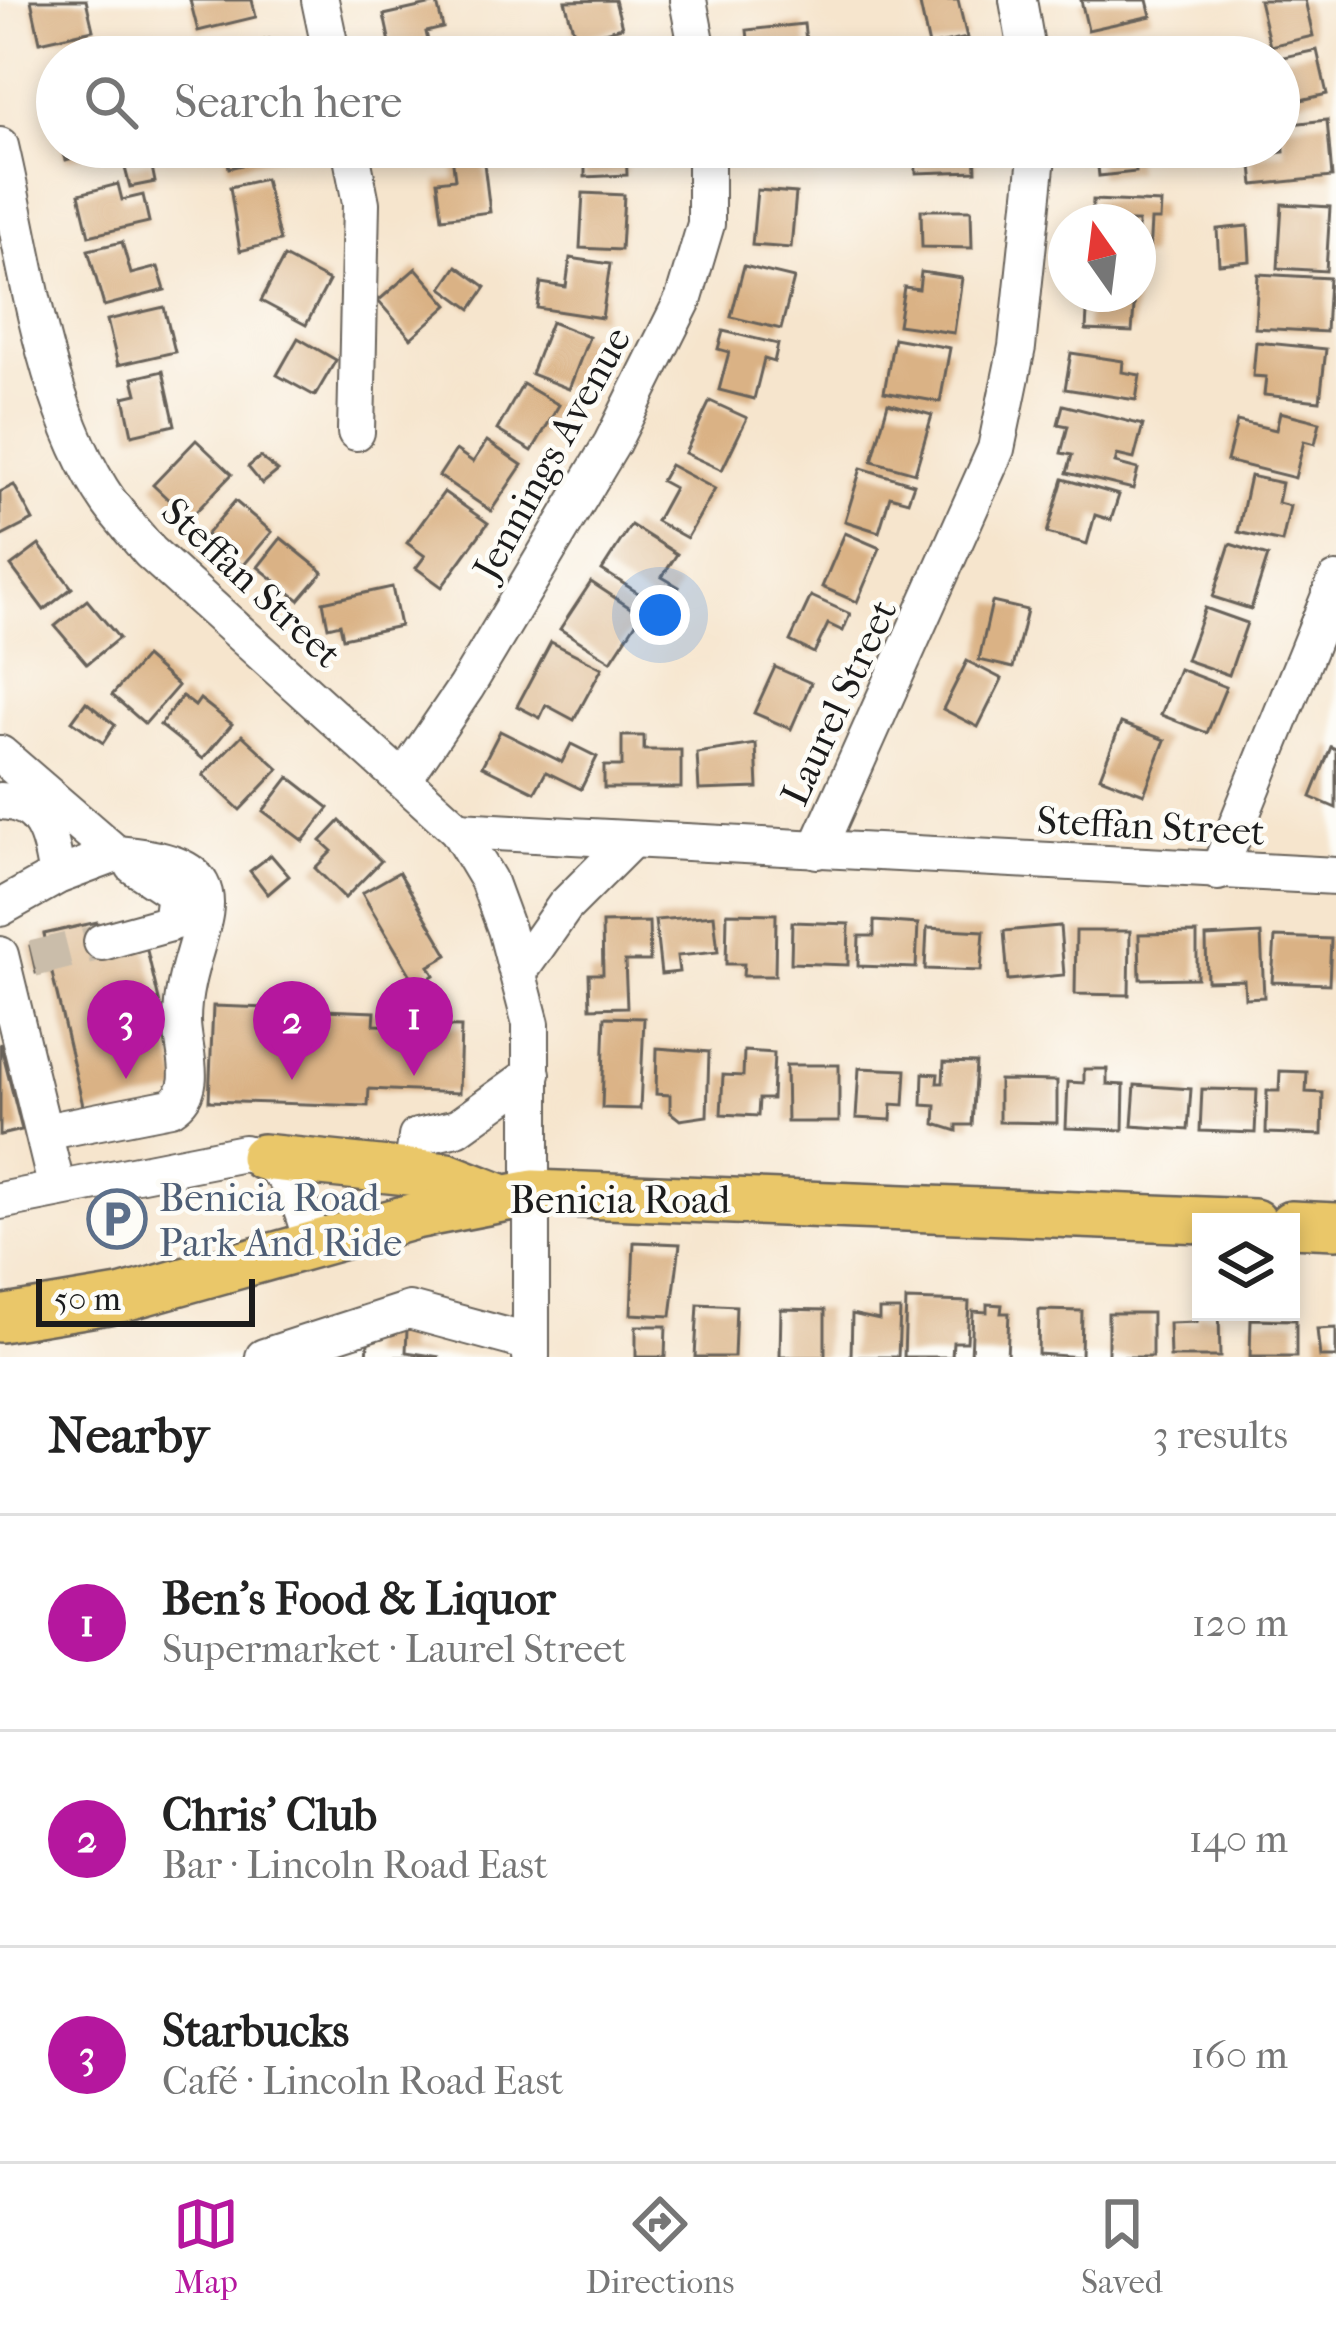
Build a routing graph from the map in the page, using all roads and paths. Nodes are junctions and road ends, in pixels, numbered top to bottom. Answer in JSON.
{"nodes":[{"id":1,"x":320,"y":0,"type":"edge"},
{"id":2,"x":688,"y":0,"type":"edge"},
{"id":3,"x":1018,"y":0,"type":"edge"},
{"id":4,"x":328,"y":36,"type":"edge"},
{"id":5,"x":695,"y":36,"type":"edge"},
{"id":6,"x":1024,"y":36,"type":"edge"},
{"id":7,"x":0,"y":146,"type":"edge"},
{"id":8,"x":354,"y":168,"type":"edge"},
{"id":9,"x":706,"y":168,"type":"edge"},
{"id":10,"x":1036,"y":168,"type":"edge"},
{"id":11,"x":356,"y":432,"type":"dead end"},
{"id":12,"x":1336,"y":581,"type":"edge"},
{"id":13,"x":0,"y":754,"type":"edge"},
{"id":14,"x":405,"y":777,"type":"junction"},
{"id":15,"x":0,"y":801,"type":"edge"},
{"id":16,"x":0,"y":814,"type":"edge"},
{"id":17,"x":458,"y":830,"type":"junction"},
{"id":18,"x":630,"y":841,"type":"junction"},
{"id":19,"x":817,"y":850,"type":"junction"},
{"id":20,"x":116,"y":854,"type":"junction"},
{"id":21,"x":1218,"y":872,"type":"junction"},
{"id":22,"x":56,"y":876,"type":"junction"},
{"id":23,"x":1336,"y":876,"type":"edge"},
{"id":24,"x":0,"y":908,"type":"edge"},
{"id":25,"x":102,"y":942,"type":"tunnel mouth"},
{"id":26,"x":12,"y":960,"type":"edge"},
{"id":27,"x":518,"y":974,"type":"junction"},
{"id":28,"x":6,"y":1005,"type":"edge"},
{"id":29,"x":532,"y":1074,"type":"junction"},
{"id":30,"x":44,"y":1132,"type":"junction"},
{"id":31,"x":263,"y":1156,"type":"junction"},
{"id":32,"x":412,"y":1173,"type":"junction"},
{"id":33,"x":57,"y":1189,"type":"junction"},
{"id":34,"x":516,"y":1195,"type":"junction"},
{"id":35,"x":0,"y":1201,"type":"edge"},
{"id":36,"x":1192,"y":1220,"type":"edge"},
{"id":37,"x":1300,"y":1224,"type":"edge"},
{"id":38,"x":1336,"y":1226,"type":"edge"},
{"id":39,"x":313,"y":1247,"type":"junction"},
{"id":40,"x":0,"y":1319,"type":"edge"},
{"id":41,"x":531,"y":1350,"type":"edge"},
{"id":42,"x":264,"y":1357,"type":"edge"}],
"edges":[{"from":1,"to":4,"type":"street"},
{"from":2,"to":5,"type":"street"},
{"from":3,"to":6,"type":"street"},
{"from":7,"to":14,"type":"street","name":"Steffan Street"},
{"from":8,"to":11,"type":"street"},
{"from":9,"to":14,"type":"street","name":"Jennings Avenue"},
{"from":10,"to":19,"type":"street","name":"Laurel Street"},
{"from":12,"to":21,"type":"street"},
{"from":13,"to":20,"type":"street"},
{"from":14,"to":17,"type":"street","name":"Steffan Street"},
{"from":15,"to":22,"type":"street"},
{"from":16,"to":22,"type":"street"},
{"from":17,"to":18,"type":"street","name":"Laurel Street"},
{"from":17,"to":27,"type":"street"},
{"from":18,"to":19,"type":"street","name":"Laurel Street"},
{"from":18,"to":27,"type":"street"},
{"from":19,"to":21,"type":"street","name":"Steffan Street"},
{"from":20,"to":22,"type":"street"},
{"from":20,"to":25,"type":"street"},
{"from":20,"to":30,"type":"street"},
{"from":21,"to":23,"type":"street","name":"Steffan Street"},
{"from":22,"to":24,"type":"street"},
{"from":26,"to":28,"type":"street"},
{"from":27,"to":29,"type":"street"},
{"from":28,"to":30,"type":"street"},
{"from":29,"to":32,"type":"street"},
{"from":29,"to":34,"type":"street"},
{"from":30,"to":33,"type":"street"},
{"from":31,"to":32,"type":"main road"},
{"from":31,"to":33,"type":"street"},
{"from":31,"to":39,"type":"street"},
{"from":32,"to":34,"type":"main road"},
{"from":33,"to":35,"type":"street"},
{"from":34,"to":36,"type":"main road","name":"Benicia Road"},
{"from":34,"to":39,"type":"main road","name":"Benicia Road"},
{"from":34,"to":41,"type":"street"},
{"from":37,"to":38,"type":"main road"},
{"from":39,"to":40,"type":"main road","name":"Benicia Road"},
{"from":41,"to":42,"type":"street"}]}
